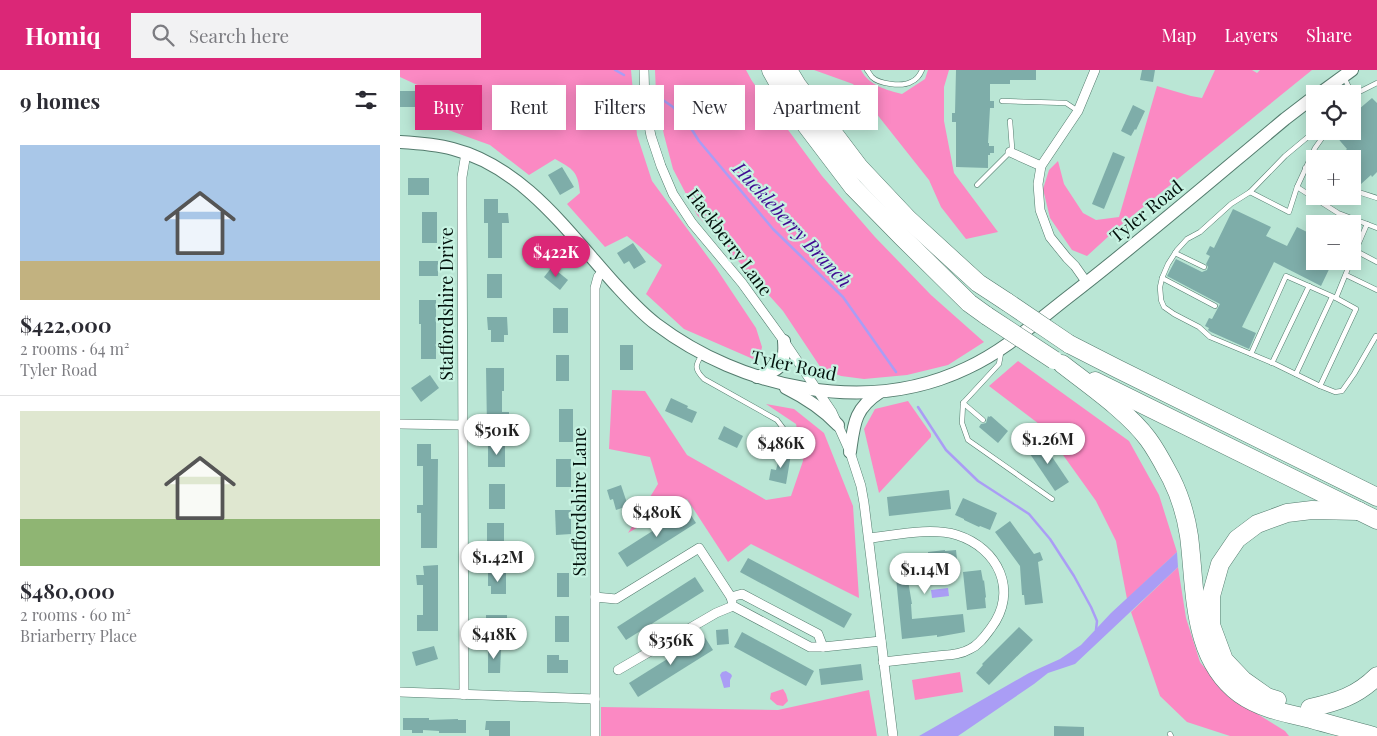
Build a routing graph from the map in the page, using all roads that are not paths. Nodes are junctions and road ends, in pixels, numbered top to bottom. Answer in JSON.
{"nodes":[{"id":1,"x":644,"y":70,"type":"edge"},
{"id":2,"x":770,"y":70,"type":"edge"},
{"id":3,"x":788,"y":70,"type":"edge"},
{"id":4,"x":867,"y":70,"type":"edge"},
{"id":5,"x":922,"y":70,"type":"edge"},
{"id":6,"x":1095,"y":70,"type":"edge"},
{"id":7,"x":1348,"y":73,"type":"edge"},
{"id":8,"x":1377,"y":83,"type":"edge"},
{"id":9,"x":1331,"y":85,"type":"edge"},
{"id":10,"x":1361,"y":91,"type":"edge"},
{"id":11,"x":1002,"y":101,"type":"dead end"},
{"id":12,"x":1306,"y":103,"type":"edge"},
{"id":13,"x":1078,"y":110,"type":"junction"},
{"id":14,"x":1010,"y":121,"type":"dead end"},
{"id":15,"x":1306,"y":138,"type":"edge"},
{"id":16,"x":400,"y":142,"type":"edge"},
{"id":17,"x":1010,"y":152,"type":"junction"},
{"id":18,"x":466,"y":153,"type":"junction"},
{"id":19,"x":1041,"y":166,"type":"junction"},
{"id":20,"x":1306,"y":168,"type":"edge"},
{"id":21,"x":977,"y":185,"type":"dead end"},
{"id":22,"x":1297,"y":187,"type":"junction"},
{"id":23,"x":1250,"y":192,"type":"junction"},
{"id":24,"x":1361,"y":193,"type":"edge"},
{"id":25,"x":1377,"y":198,"type":"edge"},
{"id":26,"x":1367,"y":224,"type":"junction"},
{"id":27,"x":1377,"y":228,"type":"edge"},
{"id":28,"x":1361,"y":239,"type":"edge"},
{"id":29,"x":1175,"y":253,"type":"junction"},
{"id":30,"x":1361,"y":254,"type":"edge"},
{"id":31,"x":1377,"y":262,"type":"edge"},
{"id":32,"x":1204,"y":267,"type":"dead end"},
{"id":33,"x":1348,"y":270,"type":"edge"},
{"id":34,"x":603,"y":271,"type":"junction"},
{"id":35,"x":1346,"y":275,"type":"junction"},
{"id":36,"x":1162,"y":278,"type":"junction"},
{"id":37,"x":1087,"y":282,"type":"junction"},
{"id":38,"x":1308,"y":286,"type":"junction"},
{"id":39,"x":1377,"y":290,"type":"edge"},
{"id":40,"x":1334,"y":298,"type":"junction"},
{"id":41,"x":1215,"y":306,"type":"dead end"},
{"id":42,"x":1377,"y":336,"type":"edge"},
{"id":43,"x":784,"y":341,"type":"junction"},
{"id":44,"x":1001,"y":349,"type":"junction"},
{"id":45,"x":703,"y":353,"type":"junction"},
{"id":46,"x":1251,"y":354,"type":"junction"},
{"id":47,"x":1058,"y":362,"type":"junction"},
{"id":48,"x":1272,"y":363,"type":"junction"},
{"id":49,"x":1296,"y":374,"type":"junction"},
{"id":50,"x":758,"y":377,"type":"junction"},
{"id":51,"x":775,"y":382,"type":"junction"},
{"id":52,"x":1320,"y":386,"type":"junction"},
{"id":53,"x":817,"y":390,"type":"junction"},
{"id":54,"x":880,"y":392,"type":"junction"},
{"id":55,"x":963,"y":403,"type":"junction"},
{"id":56,"x":982,"y":420,"type":"dead end"},
{"id":57,"x":400,"y":424,"type":"edge"},
{"id":58,"x":462,"y":425,"type":"junction"},
{"id":59,"x":838,"y":425,"type":"junction"},
{"id":60,"x":786,"y":440,"type":"dead end"},
{"id":61,"x":850,"y":452,"type":"junction"},
{"id":62,"x":1377,"y":497,"type":"edge"},
{"id":63,"x":1052,"y":499,"type":"dead end"},
{"id":64,"x":1359,"y":511,"type":"junction"},
{"id":65,"x":1377,"y":520,"type":"edge"},
{"id":66,"x":870,"y":538,"type":"junction"},
{"id":67,"x":596,"y":597,"type":"junction"},
{"id":68,"x":732,"y":602,"type":"junction"},
{"id":69,"x":881,"y":640,"type":"junction"},
{"id":70,"x":823,"y":647,"type":"junction"},
{"id":71,"x":884,"y":662,"type":"junction"},
{"id":72,"x":618,"y":670,"type":"dead end"},
{"id":73,"x":1377,"y":676,"type":"edge"},
{"id":74,"x":400,"y":692,"type":"edge"},
{"id":75,"x":464,"y":695,"type":"junction"},
{"id":76,"x":595,"y":699,"type":"junction"},
{"id":77,"x":1310,"y":714,"type":"junction"},
{"id":78,"x":1377,"y":725,"type":"edge"},
{"id":79,"x":595,"y":736,"type":"edge"},
{"id":80,"x":893,"y":736,"type":"edge"},
{"id":81,"x":1338,"y":736,"type":"edge"},
{"id":82,"x":1373,"y":736,"type":"edge"}],
"edges":[{"from":1,"to":43,"type":"street","name":"Hackberry Lane"},
{"from":2,"to":47,"type":"highway","bridge":true},
{"from":3,"to":62,"type":"highway","bridge":true},
{"from":4,"to":5,"type":"lane"},
{"from":6,"to":13,"type":"street"},
{"from":7,"to":9,"type":"street"},
{"from":8,"to":10,"type":"lane"},
{"from":11,"to":13,"type":"lane"},
{"from":12,"to":37,"type":"street","name":"Tyler Road"},
{"from":13,"to":19,"type":"street"},
{"from":14,"to":17,"type":"lane"},
{"from":15,"to":23,"type":"lane"},
{"from":16,"to":18,"type":"street","name":"Tyler Road"},
{"from":17,"to":19,"type":"street"},
{"from":17,"to":21,"type":"lane"},
{"from":18,"to":34,"type":"street","name":"Tyler Road"},
{"from":18,"to":58,"type":"street","name":"Staffordshire Drive"},
{"from":19,"to":37,"type":"street"},
{"from":20,"to":22,"type":"lane"},
{"from":22,"to":23,"type":"lane"},
{"from":22,"to":26,"type":"lane"},
{"from":23,"to":29,"type":"lane"},
{"from":24,"to":25,"type":"lane"},
{"from":26,"to":27,"type":"lane"},
{"from":26,"to":28,"type":"lane"},
{"from":29,"to":32,"type":"lane"},
{"from":29,"to":36,"type":"lane"},
{"from":30,"to":31,"type":"lane"},
{"from":33,"to":35,"type":"lane"},
{"from":34,"to":45,"type":"street","name":"Tyler Road"},
{"from":34,"to":67,"type":"street","name":"Staffordshire Lane"},
{"from":35,"to":39,"type":"lane"},
{"from":35,"to":40,"type":"lane"},
{"from":36,"to":41,"type":"lane"},
{"from":36,"to":46,"type":"lane"},
{"from":37,"to":44,"type":"street","name":"Tyler Road"},
{"from":38,"to":40,"type":"lane"},
{"from":38,"to":46,"type":"lane"},
{"from":38,"to":48,"type":"lane"},
{"from":40,"to":49,"type":"lane"},
{"from":40,"to":52,"type":"lane"},
{"from":42,"to":52,"type":"lane"},
{"from":43,"to":50,"type":"street"},
{"from":43,"to":53,"type":"street","name":"Hackberry Lane"},
{"from":44,"to":54,"type":"street","name":"Tyler Road"},
{"from":44,"to":55,"type":"lane"},
{"from":45,"to":50,"type":"street","name":"Tyler Road"},
{"from":45,"to":60,"type":"lane"},
{"from":46,"to":48,"type":"lane"},
{"from":47,"to":64,"type":"highway"},
{"from":47,"to":77,"type":"highway"},
{"from":48,"to":49,"type":"lane"},
{"from":49,"to":52,"type":"lane"},
{"from":50,"to":51,"type":"street","name":"Tyler Road"},
{"from":51,"to":53,"type":"street","name":"Tyler Road"},
{"from":51,"to":59,"type":"street"},
{"from":53,"to":54,"type":"street","name":"Tyler Road"},
{"from":53,"to":59,"type":"street","name":"Hackberry Lane"},
{"from":54,"to":61,"type":"street"},
{"from":55,"to":56,"type":"lane"},
{"from":55,"to":63,"type":"lane"},
{"from":57,"to":58,"type":"street"},
{"from":58,"to":75,"type":"street","name":"Staffordshire Drive"},
{"from":59,"to":61,"type":"street","name":"Hackberry Lane"},
{"from":61,"to":66,"type":"street","name":"Hackberry Lane"},
{"from":64,"to":65,"type":"highway"},
{"from":64,"to":77,"type":"highway"},
{"from":66,"to":69,"type":"street"},
{"from":66,"to":71,"type":"street"},
{"from":67,"to":68,"type":"street"},
{"from":67,"to":76,"type":"street","name":"Staffordshire Lane"},
{"from":68,"to":70,"type":"street"},
{"from":68,"to":70,"type":"street"},
{"from":68,"to":72,"type":"street"},
{"from":69,"to":70,"type":"street"},
{"from":69,"to":71,"type":"street"},
{"from":71,"to":80,"type":"street"},
{"from":73,"to":77,"type":"highway"},
{"from":74,"to":75,"type":"street"},
{"from":75,"to":76,"type":"street"},
{"from":76,"to":79,"type":"street","name":"Staffordshire Lane"},
{"from":77,"to":78,"type":"highway"},
{"from":77,"to":81,"type":"highway"},
{"from":77,"to":82,"type":"highway"}]}
